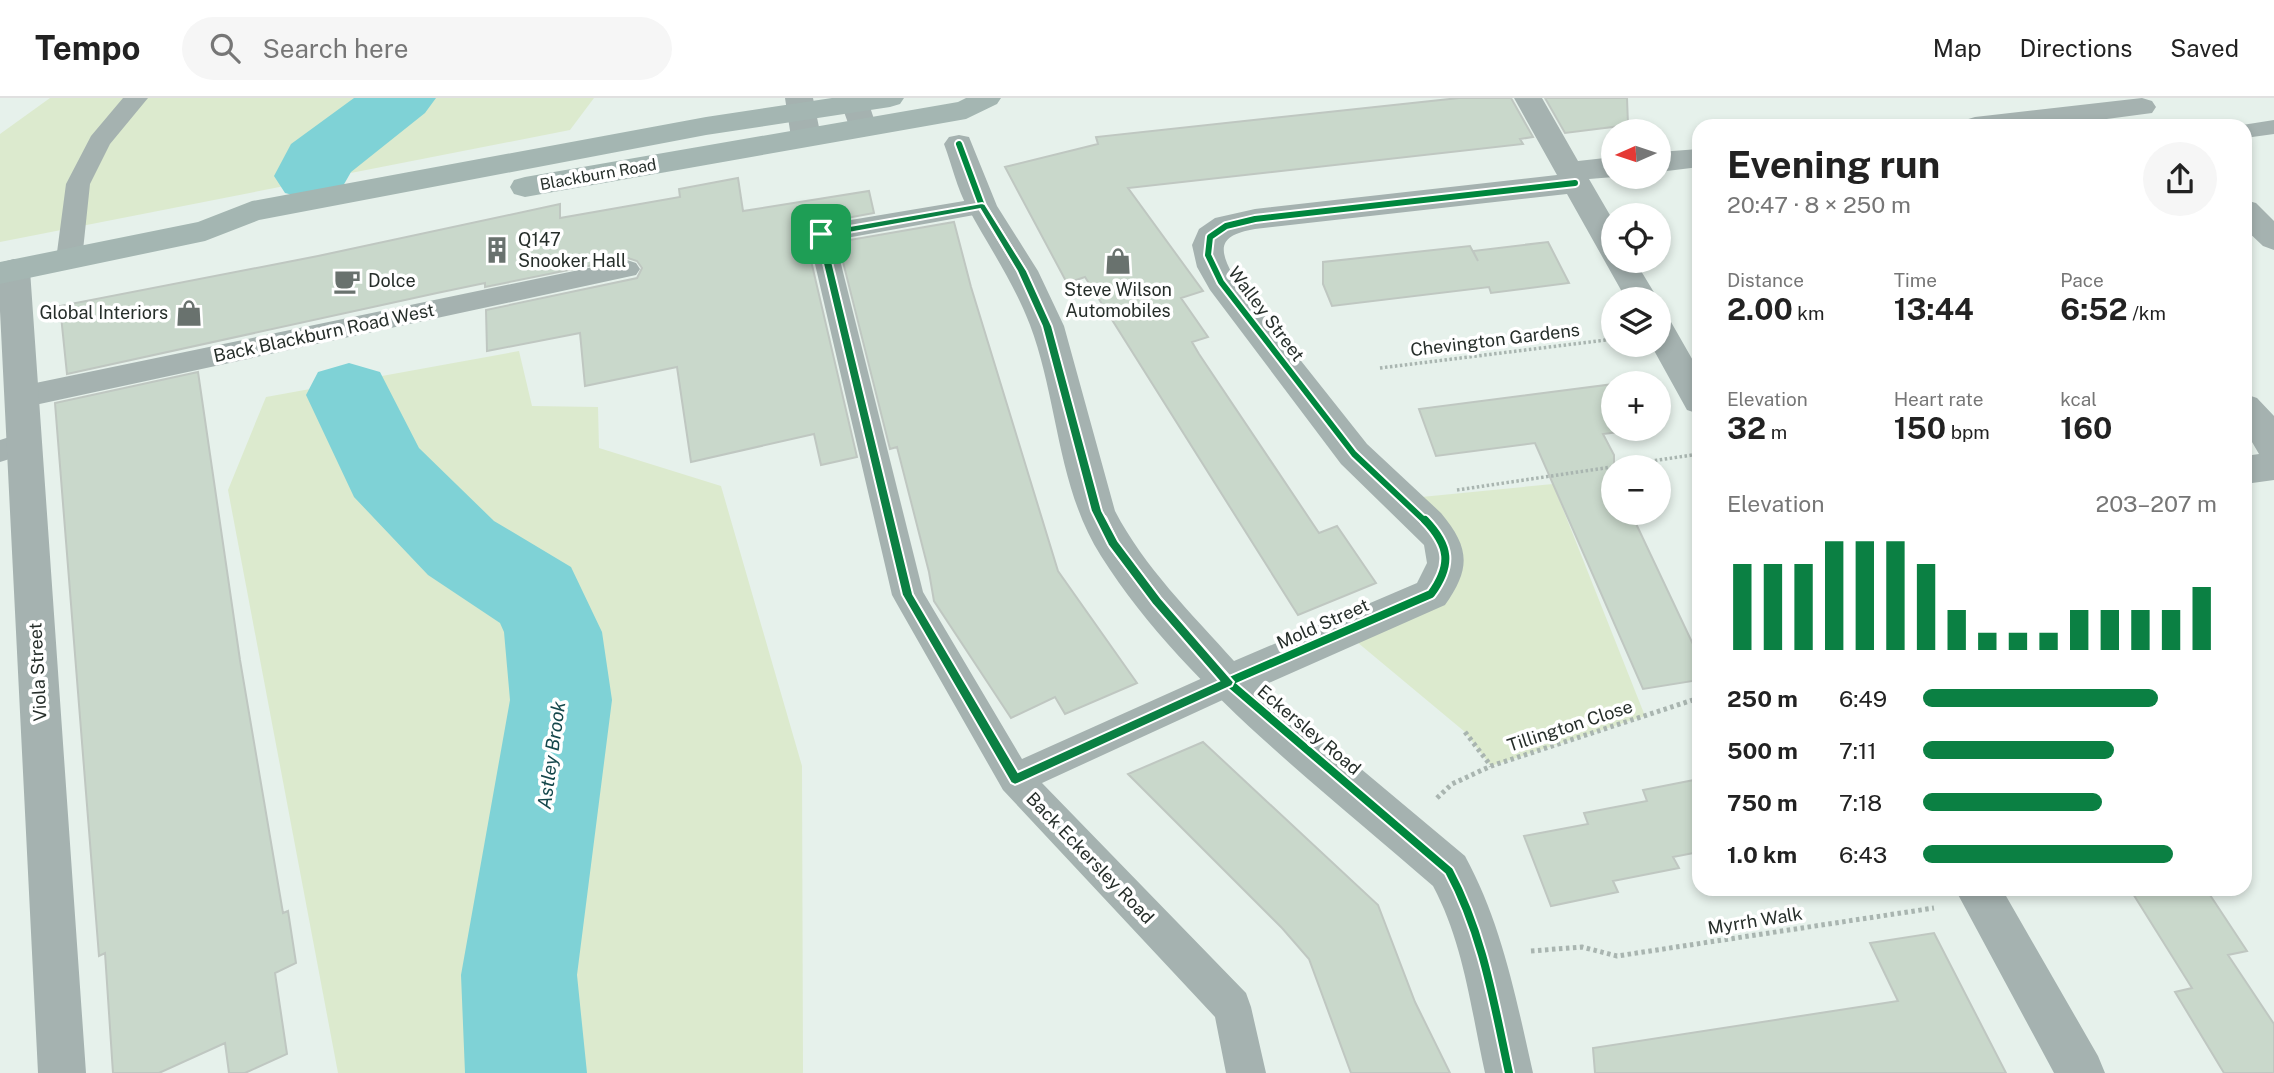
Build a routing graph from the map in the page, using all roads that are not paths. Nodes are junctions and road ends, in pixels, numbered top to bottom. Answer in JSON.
{"nodes":[{"id":1,"x":136,"y":98,"type":"edge"},
{"id":2,"x":890,"y":98,"type":"edge"},
{"id":3,"x":987,"y":98,"type":"edge"},
{"id":4,"x":1528,"y":98,"type":"edge"},
{"id":5,"x":856,"y":110,"type":"edge"},
{"id":6,"x":2145,"y":110,"type":"edge"},
{"id":7,"x":802,"y":116,"type":"edge"},
{"id":8,"x":2049,"y":119,"type":"edge"},
{"id":9,"x":2274,"y":127,"type":"edge"},
{"id":10,"x":2252,"y":130,"type":"edge"},
{"id":11,"x":959,"y":144,"type":"dead end"},
{"id":12,"x":1692,"y":159,"type":"edge"},
{"id":13,"x":1671,"y":161,"type":"edge"},
{"id":14,"x":1601,"y":170,"type":"edge"},
{"id":15,"x":1572,"y":177,"type":"junction"},
{"id":16,"x":982,"y":206,"type":"junction"},
{"id":17,"x":2252,"y":217,"type":"edge"},
{"id":18,"x":1601,"y":227,"type":"edge"},
{"id":19,"x":2274,"y":239,"type":"edge"},
{"id":20,"x":69,"y":260,"type":"junction"},
{"id":21,"x":627,"y":269,"type":"dead end"},
{"id":22,"x":7,"y":271,"type":"edge"},
{"id":23,"x":1671,"y":351,"type":"edge"},
{"id":24,"x":1692,"y":389,"type":"edge"},
{"id":25,"x":22,"y":397,"type":"junction"},
{"id":26,"x":2252,"y":415,"type":"edge"},
{"id":27,"x":12,"y":447,"type":"edge"},
{"id":28,"x":2274,"y":448,"type":"edge"},
{"id":29,"x":2274,"y":466,"type":"edge"},
{"id":30,"x":2252,"y":469,"type":"edge"},
{"id":31,"x":1431,"y":594,"type":"joint"},
{"id":32,"x":1228,"y":682,"type":"junction"},
{"id":33,"x":1015,"y":779,"type":"junction"},
{"id":34,"x":1981,"y":896,"type":"edge"},
{"id":35,"x":62,"y":1073,"type":"edge"},
{"id":36,"x":1246,"y":1073,"type":"edge"},
{"id":37,"x":1509,"y":1073,"type":"edge"},
{"id":38,"x":2081,"y":1073,"type":"edge"}],
"edges":[{"from":1,"to":20,"type":"lane"},
{"from":2,"to":5,"type":"highway","name":"Blackburn Road"},
{"from":3,"to":5,"type":"highway","name":"Blackburn Road"},
{"from":4,"to":15,"type":"street"},
{"from":5,"to":7,"type":"highway","name":"Blackburn Road"},
{"from":6,"to":8,"type":"street"},
{"from":7,"to":20,"type":"highway","name":"Blackburn Road"},
{"from":9,"to":10,"type":"lane"},
{"from":11,"to":16,"type":"street","name":"Eckersley Road"},
{"from":12,"to":13,"type":"street"},
{"from":14,"to":15,"type":"street","name":"Walley Street"},
{"from":15,"to":18,"type":"street"},
{"from":15,"to":31,"type":"street","name":"Walley Street"},
{"from":16,"to":32,"type":"street","name":"Eckersley Road"},
{"from":16,"to":33,"type":"lane","name":"Back Eckersley Road"},
{"from":17,"to":19,"type":"street"},
{"from":20,"to":22,"type":"highway","name":"Blackburn Road"},
{"from":21,"to":25,"type":"lane","name":"Back Blackburn Road West"},
{"from":22,"to":25,"type":"street","name":"Viola Street"},
{"from":23,"to":24,"type":"street"},
{"from":25,"to":27,"type":"street","name":"Viola Street"},
{"from":26,"to":28,"type":"street"},
{"from":27,"to":35,"type":"street","name":"Viola Street"},
{"from":29,"to":30,"type":"street"},
{"from":31,"to":32,"type":"street","name":"Mold Street"},
{"from":32,"to":33,"type":"lane","name":"Mold Street"},
{"from":32,"to":37,"type":"street","name":"Eckersley Road"},
{"from":33,"to":36,"type":"lane","name":"Back Eckersley Road"},
{"from":34,"to":38,"type":"street"}]}
